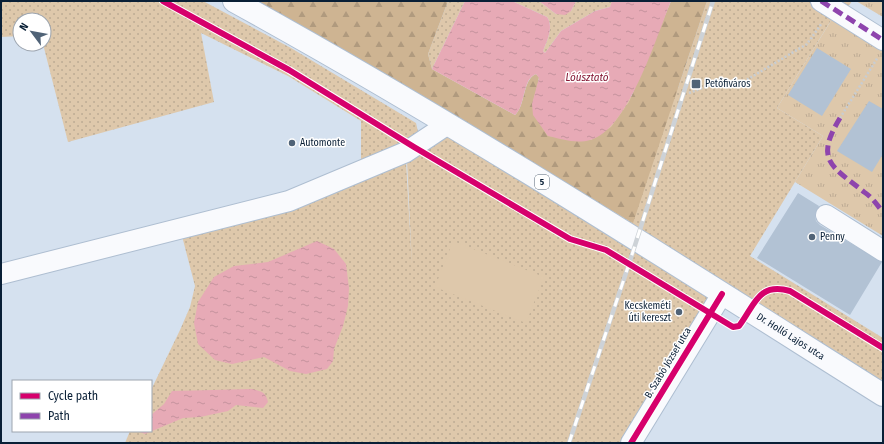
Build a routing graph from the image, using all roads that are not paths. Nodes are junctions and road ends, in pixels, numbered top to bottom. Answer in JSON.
{"nodes":[{"id":1,"x":234,"y":1,"type":"edge"},
{"id":2,"x":826,"y":4,"type":"edge"},
{"id":3,"x":881,"y":47,"type":"edge"},
{"id":4,"x":448,"y":124,"type":"junction"},
{"id":5,"x":826,"y":215,"type":"dead end"},
{"id":6,"x":883,"y":251,"type":"edge"},
{"id":7,"x":1,"y":274,"type":"edge"},
{"id":8,"x":722,"y":294,"type":"junction"},
{"id":9,"x":883,"y":395,"type":"edge"},
{"id":10,"x":631,"y":443,"type":"edge"}],
"edges":[{"from":1,"to":4,"type":"main road","number":"5"},
{"from":2,"to":3,"type":"street"},
{"from":4,"to":7,"type":"street"},
{"from":4,"to":8,"type":"main road","name":"Dr. Holló Lajos utca","number":"5"},
{"from":5,"to":6,"type":"street"},
{"from":8,"to":9,"type":"main road","name":"Dr. Holló Lajos utca","number":"5"},
{"from":8,"to":10,"type":"street","name":"B. Szabó József utca"}]}
